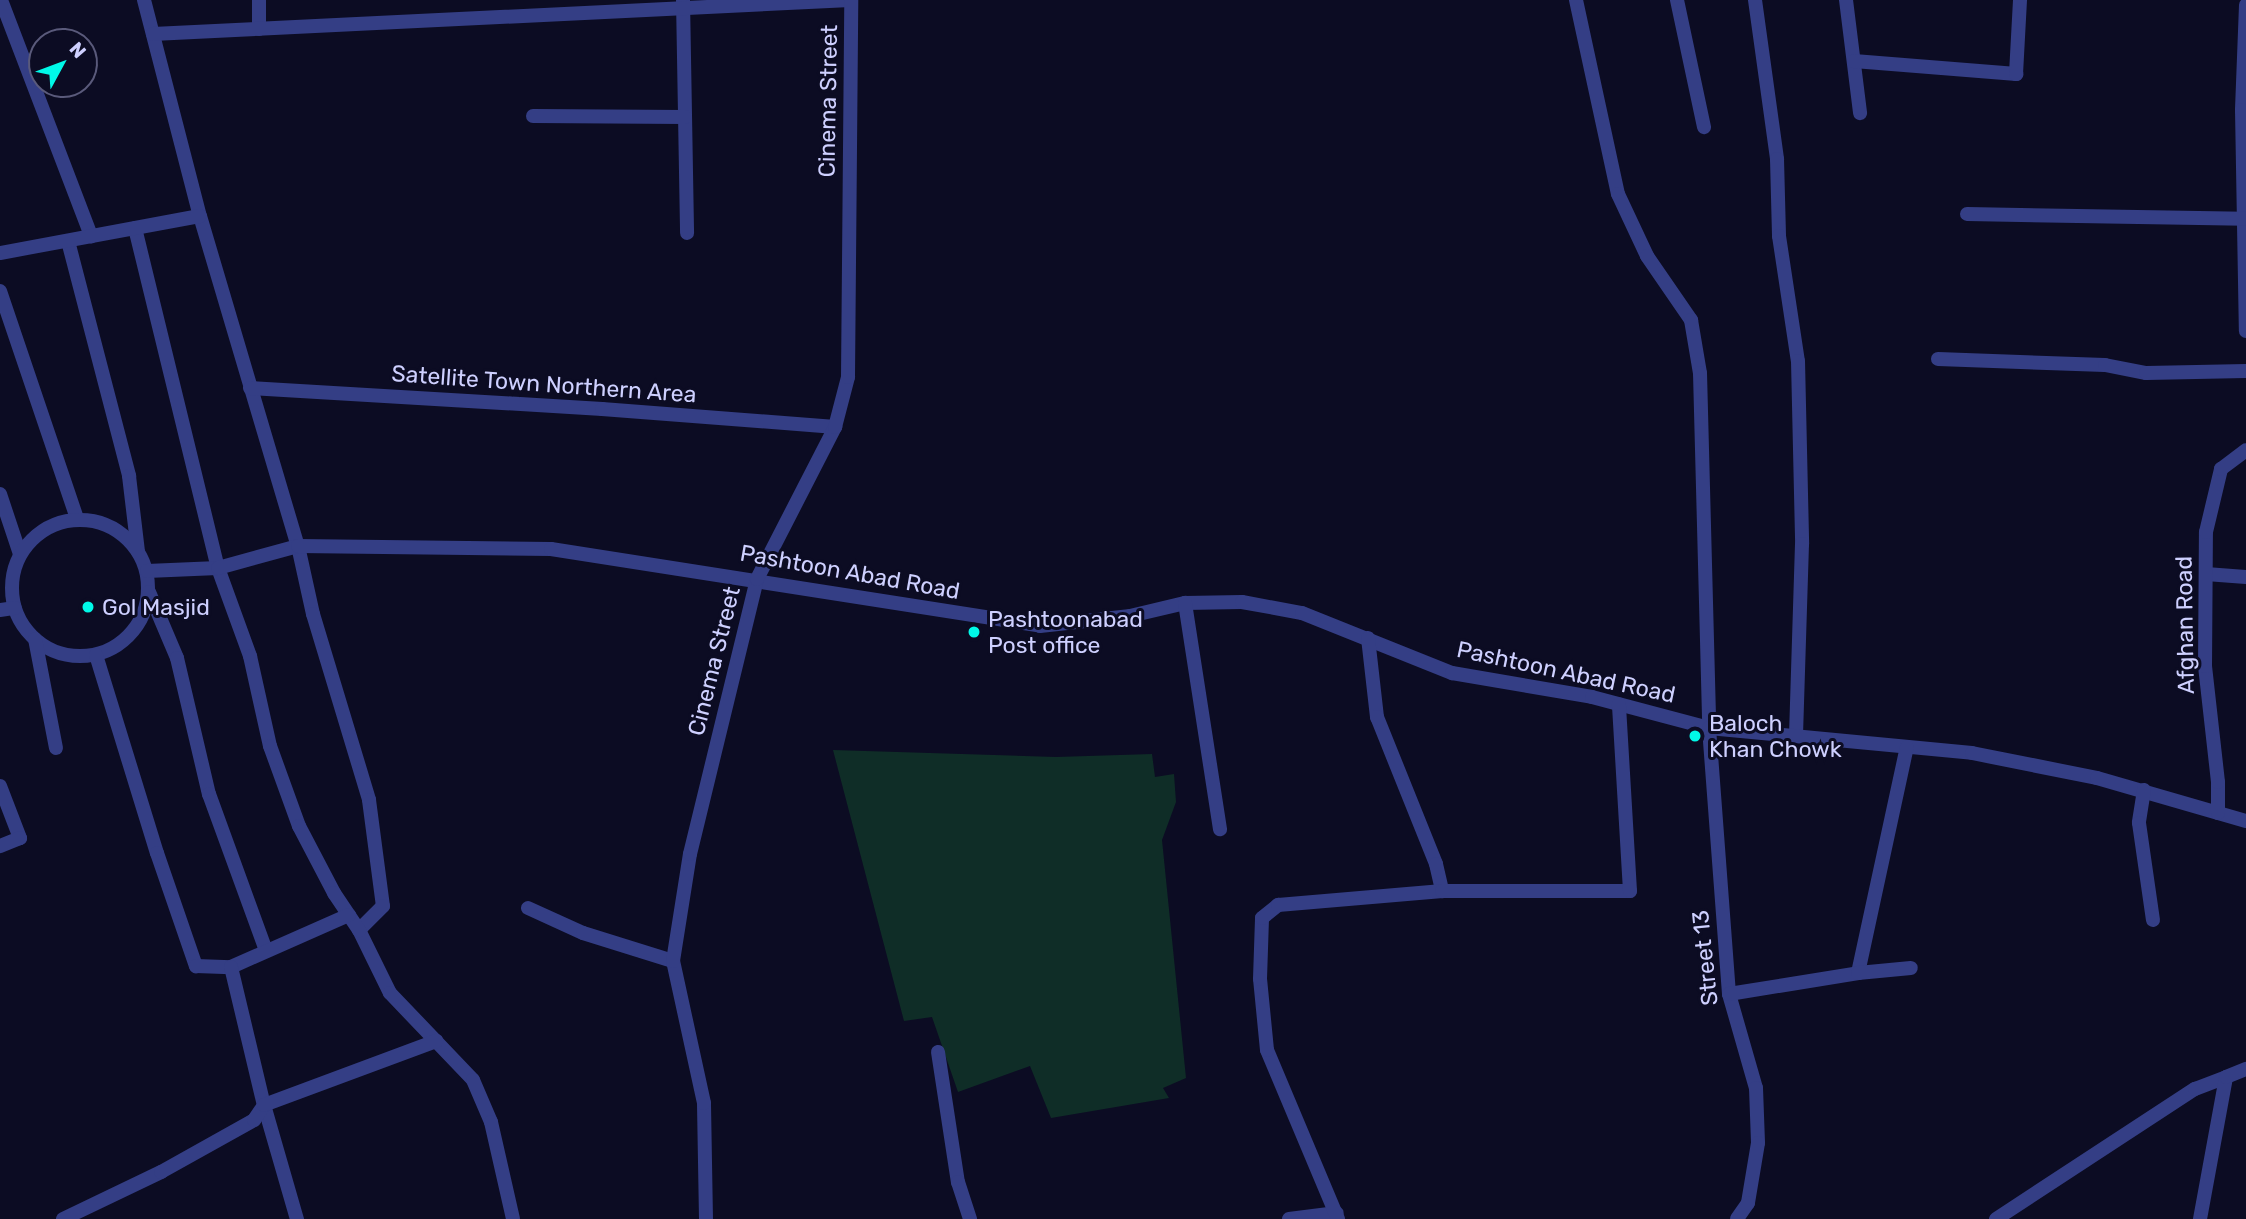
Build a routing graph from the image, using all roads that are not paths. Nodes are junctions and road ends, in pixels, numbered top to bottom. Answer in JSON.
{"nodes":[{"id":1,"x":1,"y":0,"type":"edge"},
{"id":2,"x":144,"y":0,"type":"edge"},
{"id":3,"x":259,"y":0,"type":"edge"},
{"id":4,"x":850,"y":0,"type":"edge"},
{"id":5,"x":1576,"y":0,"type":"edge"},
{"id":6,"x":1677,"y":0,"type":"edge"},
{"id":7,"x":1755,"y":0,"type":"edge"},
{"id":8,"x":1846,"y":0,"type":"edge"},
{"id":9,"x":2020,"y":0,"type":"edge"},
{"id":10,"x":683,"y":5,"type":"edge"},
{"id":11,"x":2246,"y":5,"type":"edge"},
{"id":12,"x":260,"y":29,"type":"junction"},
{"id":13,"x":153,"y":34,"type":"junction"},
{"id":14,"x":1854,"y":61,"type":"junction"},
{"id":15,"x":2244,"y":111,"type":"edge"},
{"id":16,"x":1860,"y":113,"type":"dead end"},
{"id":17,"x":533,"y":116,"type":"dead end"},
{"id":18,"x":685,"y":117,"type":"junction"},
{"id":19,"x":1704,"y":127,"type":"dead end"},
{"id":20,"x":1967,"y":214,"type":"dead end"},
{"id":21,"x":200,"y":216,"type":"junction"},
{"id":22,"x":2244,"y":219,"type":"junction"},
{"id":23,"x":135,"y":228,"type":"junction"},
{"id":24,"x":687,"y":233,"type":"dead end"},
{"id":25,"x":91,"y":236,"type":"junction"},
{"id":26,"x":68,"y":241,"type":"junction"},
{"id":27,"x":0,"y":253,"type":"edge"},
{"id":28,"x":0,"y":291,"type":"edge"},
{"id":29,"x":2246,"y":331,"type":"edge"},
{"id":30,"x":1938,"y":359,"type":"dead end"},
{"id":31,"x":2246,"y":371,"type":"edge"},
{"id":32,"x":250,"y":388,"type":"junction"},
{"id":33,"x":835,"y":427,"type":"junction"},
{"id":34,"x":2243,"y":458,"type":"edge"},
{"id":35,"x":0,"y":494,"type":"edge"},
{"id":36,"x":78,"y":519,"type":"junction"},
{"id":37,"x":298,"y":546,"type":"junction"},
{"id":38,"x":138,"y":551,"type":"junction"},
{"id":39,"x":20,"y":554,"type":"junction"},
{"id":40,"x":218,"y":568,"type":"junction"},
{"id":41,"x":147,"y":571,"type":"junction"},
{"id":42,"x":2206,"y":574,"type":"junction"},
{"id":43,"x":2246,"y":577,"type":"edge"},
{"id":44,"x":757,"y":579,"type":"junction"},
{"id":45,"x":149,"y":592,"type":"junction"},
{"id":46,"x":1185,"y":603,"type":"junction"},
{"id":47,"x":15,"y":608,"type":"junction"},
{"id":48,"x":0,"y":610,"type":"edge"},
{"id":49,"x":1368,"y":638,"type":"junction"},
{"id":50,"x":35,"y":639,"type":"junction"},
{"id":51,"x":96,"y":655,"type":"junction"},
{"id":52,"x":1619,"y":704,"type":"junction"},
{"id":53,"x":1709,"y":727,"type":"junction"},
{"id":54,"x":1796,"y":736,"type":"junction"},
{"id":55,"x":1908,"y":747,"type":"junction"},
{"id":56,"x":56,"y":748,"type":"dead end"},
{"id":57,"x":0,"y":786,"type":"edge"},
{"id":58,"x":2144,"y":790,"type":"junction"},
{"id":59,"x":2218,"y":813,"type":"junction"},
{"id":60,"x":2246,"y":821,"type":"edge"},
{"id":61,"x":1220,"y":829,"type":"dead end"},
{"id":62,"x":0,"y":846,"type":"edge"},
{"id":63,"x":1442,"y":891,"type":"junction"},
{"id":64,"x":528,"y":908,"type":"dead end"},
{"id":65,"x":349,"y":915,"type":"junction"},
{"id":66,"x":2153,"y":920,"type":"dead end"},
{"id":67,"x":359,"y":929,"type":"junction"},
{"id":68,"x":265,"y":951,"type":"junction"},
{"id":69,"x":673,"y":961,"type":"junction"},
{"id":70,"x":231,"y":967,"type":"junction"},
{"id":71,"x":1911,"y":968,"type":"dead end"},
{"id":72,"x":1858,"y":973,"type":"junction"},
{"id":73,"x":1729,"y":994,"type":"junction"},
{"id":74,"x":436,"y":1041,"type":"junction"},
{"id":75,"x":938,"y":1052,"type":"dead end"},
{"id":76,"x":2246,"y":1069,"type":"edge"},
{"id":77,"x":2226,"y":1077,"type":"junction"},
{"id":78,"x":264,"y":1105,"type":"junction"},
{"id":79,"x":1338,"y":1216,"type":"edge"},
{"id":80,"x":64,"y":1219,"type":"edge"},
{"id":81,"x":297,"y":1219,"type":"edge"},
{"id":82,"x":513,"y":1219,"type":"edge"},
{"id":83,"x":706,"y":1219,"type":"edge"},
{"id":84,"x":970,"y":1219,"type":"edge"},
{"id":85,"x":1289,"y":1219,"type":"edge"},
{"id":86,"x":1737,"y":1219,"type":"edge"},
{"id":87,"x":1996,"y":1219,"type":"edge"},
{"id":88,"x":2200,"y":1219,"type":"edge"}],
"edges":[{"from":1,"to":25,"type":"street"},
{"from":2,"to":13,"type":"street"},
{"from":3,"to":12,"type":"street"},
{"from":4,"to":10,"type":"street"},
{"from":4,"to":33,"type":"street","name":"Cinema Street"},
{"from":5,"to":53,"type":"street","name":"Street 13"},
{"from":6,"to":19,"type":"street"},
{"from":7,"to":54,"type":"street"},
{"from":8,"to":14,"type":"street"},
{"from":9,"to":14,"type":"street"},
{"from":10,"to":12,"type":"street"},
{"from":10,"to":18,"type":"street"},
{"from":11,"to":15,"type":"street"},
{"from":12,"to":13,"type":"street"},
{"from":13,"to":21,"type":"street"},
{"from":14,"to":16,"type":"street"},
{"from":15,"to":22,"type":"street"},
{"from":17,"to":18,"type":"street"},
{"from":18,"to":24,"type":"street"},
{"from":20,"to":22,"type":"street"},
{"from":21,"to":23,"type":"street"},
{"from":21,"to":32,"type":"street"},
{"from":22,"to":29,"type":"street"},
{"from":23,"to":25,"type":"street"},
{"from":23,"to":40,"type":"street"},
{"from":25,"to":26,"type":"street"},
{"from":26,"to":27,"type":"street"},
{"from":26,"to":38,"type":"street"},
{"from":28,"to":36,"type":"street"},
{"from":30,"to":31,"type":"street"},
{"from":32,"to":33,"type":"street","name":"Satellite Town Northern Area"},
{"from":32,"to":37,"type":"street"},
{"from":33,"to":44,"type":"street","name":"Cinema Street"},
{"from":34,"to":42,"type":"street","name":"Afghan Road"},
{"from":35,"to":39,"type":"street"},
{"from":36,"to":38,"type":"street"},
{"from":36,"to":39,"type":"street"},
{"from":37,"to":40,"type":"street","name":"Pashtoon Abad Road"},
{"from":37,"to":44,"type":"street","name":"Pashtoon Abad Road"},
{"from":37,"to":67,"type":"street"},
{"from":38,"to":41,"type":"street"},
{"from":39,"to":47,"type":"street"},
{"from":40,"to":41,"type":"street","name":"Pashtoon Abad Road"},
{"from":40,"to":65,"type":"street"},
{"from":41,"to":45,"type":"street"},
{"from":42,"to":43,"type":"street"},
{"from":42,"to":59,"type":"street","name":"Afghan Road"},
{"from":44,"to":46,"type":"street","name":"Pashtoon Abad Road"},
{"from":44,"to":69,"type":"street","name":"Cinema Street"},
{"from":45,"to":51,"type":"street"},
{"from":45,"to":68,"type":"street"},
{"from":46,"to":49,"type":"street","name":"Pashtoon Abad Road"},
{"from":46,"to":61,"type":"street"},
{"from":47,"to":48,"type":"street"},
{"from":47,"to":50,"type":"street"},
{"from":49,"to":52,"type":"street","name":"Pashtoon Abad Road"},
{"from":49,"to":63,"type":"street"},
{"from":50,"to":51,"type":"street"},
{"from":50,"to":56,"type":"street"},
{"from":51,"to":70,"type":"street"},
{"from":52,"to":53,"type":"street","name":"Pashtoon Abad Road"},
{"from":52,"to":63,"type":"street"},
{"from":53,"to":54,"type":"street","name":"Pashtoon Abad Road"},
{"from":53,"to":73,"type":"street","name":"Street 13"},
{"from":54,"to":55,"type":"street","name":"Pashtoon Abad Road"},
{"from":55,"to":58,"type":"street","name":"Pashtoon Abad Road"},
{"from":55,"to":72,"type":"street"},
{"from":57,"to":62,"type":"street"},
{"from":58,"to":59,"type":"street","name":"Pashtoon Abad Road"},
{"from":58,"to":66,"type":"street"},
{"from":59,"to":60,"type":"street","name":"Pashtoon Abad Road"},
{"from":63,"to":79,"type":"street"},
{"from":64,"to":69,"type":"street"},
{"from":65,"to":67,"type":"street"},
{"from":65,"to":68,"type":"street"},
{"from":67,"to":74,"type":"street"},
{"from":68,"to":70,"type":"street"},
{"from":69,"to":83,"type":"street","name":"Cinema Street"},
{"from":70,"to":78,"type":"street"},
{"from":71,"to":72,"type":"street"},
{"from":72,"to":73,"type":"street"},
{"from":73,"to":86,"type":"street","name":"Street 13"},
{"from":74,"to":78,"type":"street"},
{"from":74,"to":82,"type":"street"},
{"from":75,"to":84,"type":"street"},
{"from":76,"to":77,"type":"street"},
{"from":77,"to":87,"type":"street"},
{"from":77,"to":88,"type":"street"},
{"from":78,"to":80,"type":"street"},
{"from":78,"to":81,"type":"street"},
{"from":79,"to":85,"type":"street"}]}
